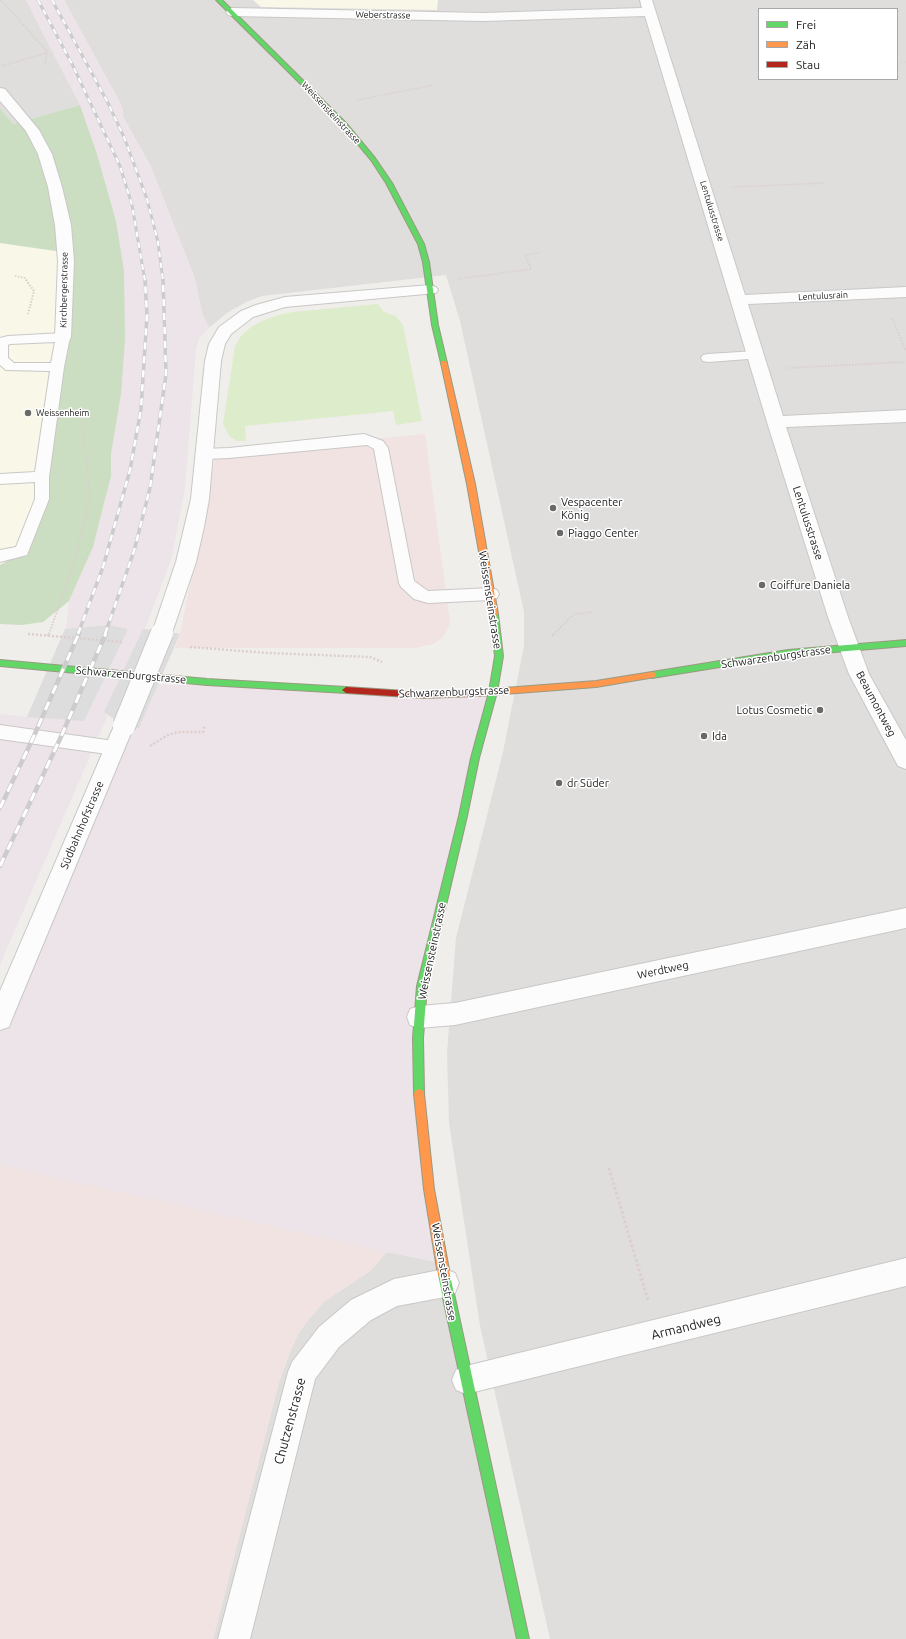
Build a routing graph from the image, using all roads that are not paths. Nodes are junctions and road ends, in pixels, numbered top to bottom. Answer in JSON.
{"nodes":[{"id":1,"x":219,"y":0,"type":"edge"},
{"id":2,"x":648,"y":6,"type":"edge"},
{"id":3,"x":232,"y":12,"type":"junction"},
{"id":4,"x":0,"y":92,"type":"edge"},
{"id":5,"x":430,"y":290,"type":"junction"},
{"id":6,"x":906,"y":292,"type":"edge"},
{"id":7,"x":739,"y":300,"type":"junction"},
{"id":8,"x":63,"y":337,"type":"junction"},
{"id":9,"x":756,"y":355,"type":"junction"},
{"id":10,"x":708,"y":358,"type":"dead end"},
{"id":11,"x":57,"y":367,"type":"junction"},
{"id":12,"x":906,"y":416,"type":"edge"},
{"id":13,"x":776,"y":422,"type":"junction"},
{"id":14,"x":204,"y":454,"type":"junction"},
{"id":15,"x":42,"y":477,"type":"junction"},
{"id":16,"x":0,"y":479,"type":"edge"},
{"id":17,"x":0,"y":556,"type":"edge"},
{"id":18,"x":491,"y":594,"type":"junction"},
{"id":19,"x":906,"y":643,"type":"edge"},
{"id":20,"x":849,"y":647,"type":"junction"},
{"id":21,"x":0,"y":663,"type":"edge"},
{"id":22,"x":493,"y":692,"type":"junction"},
{"id":23,"x":0,"y":732,"type":"edge"},
{"id":24,"x":114,"y":748,"type":"junction"},
{"id":25,"x":906,"y":760,"type":"edge"},
{"id":26,"x":906,"y":918,"type":"edge"},
{"id":27,"x":419,"y":1017,"type":"junction"},
{"id":28,"x":0,"y":1019,"type":"edge"},
{"id":29,"x":906,"y":1272,"type":"edge"},
{"id":30,"x":445,"y":1283,"type":"junction"},
{"id":31,"x":466,"y":1380,"type":"junction"},
{"id":32,"x":234,"y":1639,"type":"edge"},
{"id":33,"x":523,"y":1639,"type":"edge"}],
"edges":[{"from":1,"to":3,"type":"main road","name":"Weissensteinstrasse"},
{"from":2,"to":3,"type":"street","name":"Weberstrasse"},
{"from":2,"to":7,"type":"street","name":"Lentulusstrasse"},
{"from":3,"to":5,"type":"main road","name":"Weissensteinstrasse"},
{"from":4,"to":8,"type":"street","name":"Kirchbergerstrasse"},
{"from":5,"to":14,"type":"street"},
{"from":5,"to":18,"type":"main road","name":"Weissensteinstrasse"},
{"from":6,"to":7,"type":"street","name":"Lentulusrain"},
{"from":7,"to":9,"type":"street","name":"Lentulusstrasse"},
{"from":8,"to":11,"type":"lane","name":"Kirchbergerstrasse"},
{"from":8,"to":11,"type":"lane","name":"Kirchbergerstrasse"},
{"from":9,"to":10,"type":"lane"},
{"from":9,"to":13,"type":"street","name":"Lentulusstrasse"},
{"from":11,"to":15,"type":"lane","name":"Kirchbergerstrasse"},
{"from":12,"to":13,"type":"street"},
{"from":13,"to":20,"type":"street","name":"Lentulusstrasse"},
{"from":14,"to":18,"type":"lane"},
{"from":14,"to":24,"type":"street","name":"Südbahnhofstrasse","bridge":true},
{"from":15,"to":16,"type":"lane"},
{"from":15,"to":17,"type":"lane","name":"Kirchbergerstrasse"},
{"from":18,"to":22,"type":"main road","name":"Weissensteinstrasse"},
{"from":19,"to":20,"type":"main road","name":"Schwarzenburgstrasse"},
{"from":20,"to":22,"type":"main road","name":"Schwarzenburgstrasse"},
{"from":20,"to":25,"type":"street","name":"Beaumontweg"},
{"from":21,"to":22,"type":"main road","name":"Schwarzenburgstrasse"},
{"from":22,"to":27,"type":"main road","name":"Weissensteinstrasse"},
{"from":23,"to":24,"type":"lane"},
{"from":24,"to":28,"type":"street","name":"Südbahnhofstrasse"},
{"from":26,"to":27,"type":"street","name":"Werdtweg"},
{"from":27,"to":30,"type":"main road","name":"Weissensteinstrasse"},
{"from":29,"to":31,"type":"street","name":"Armandweg"},
{"from":30,"to":31,"type":"main road","name":"Weissensteinstrasse"},
{"from":30,"to":32,"type":"street","name":"Chutzenstrasse"},
{"from":31,"to":33,"type":"main road","name":"Weissensteinstrasse"}]}
